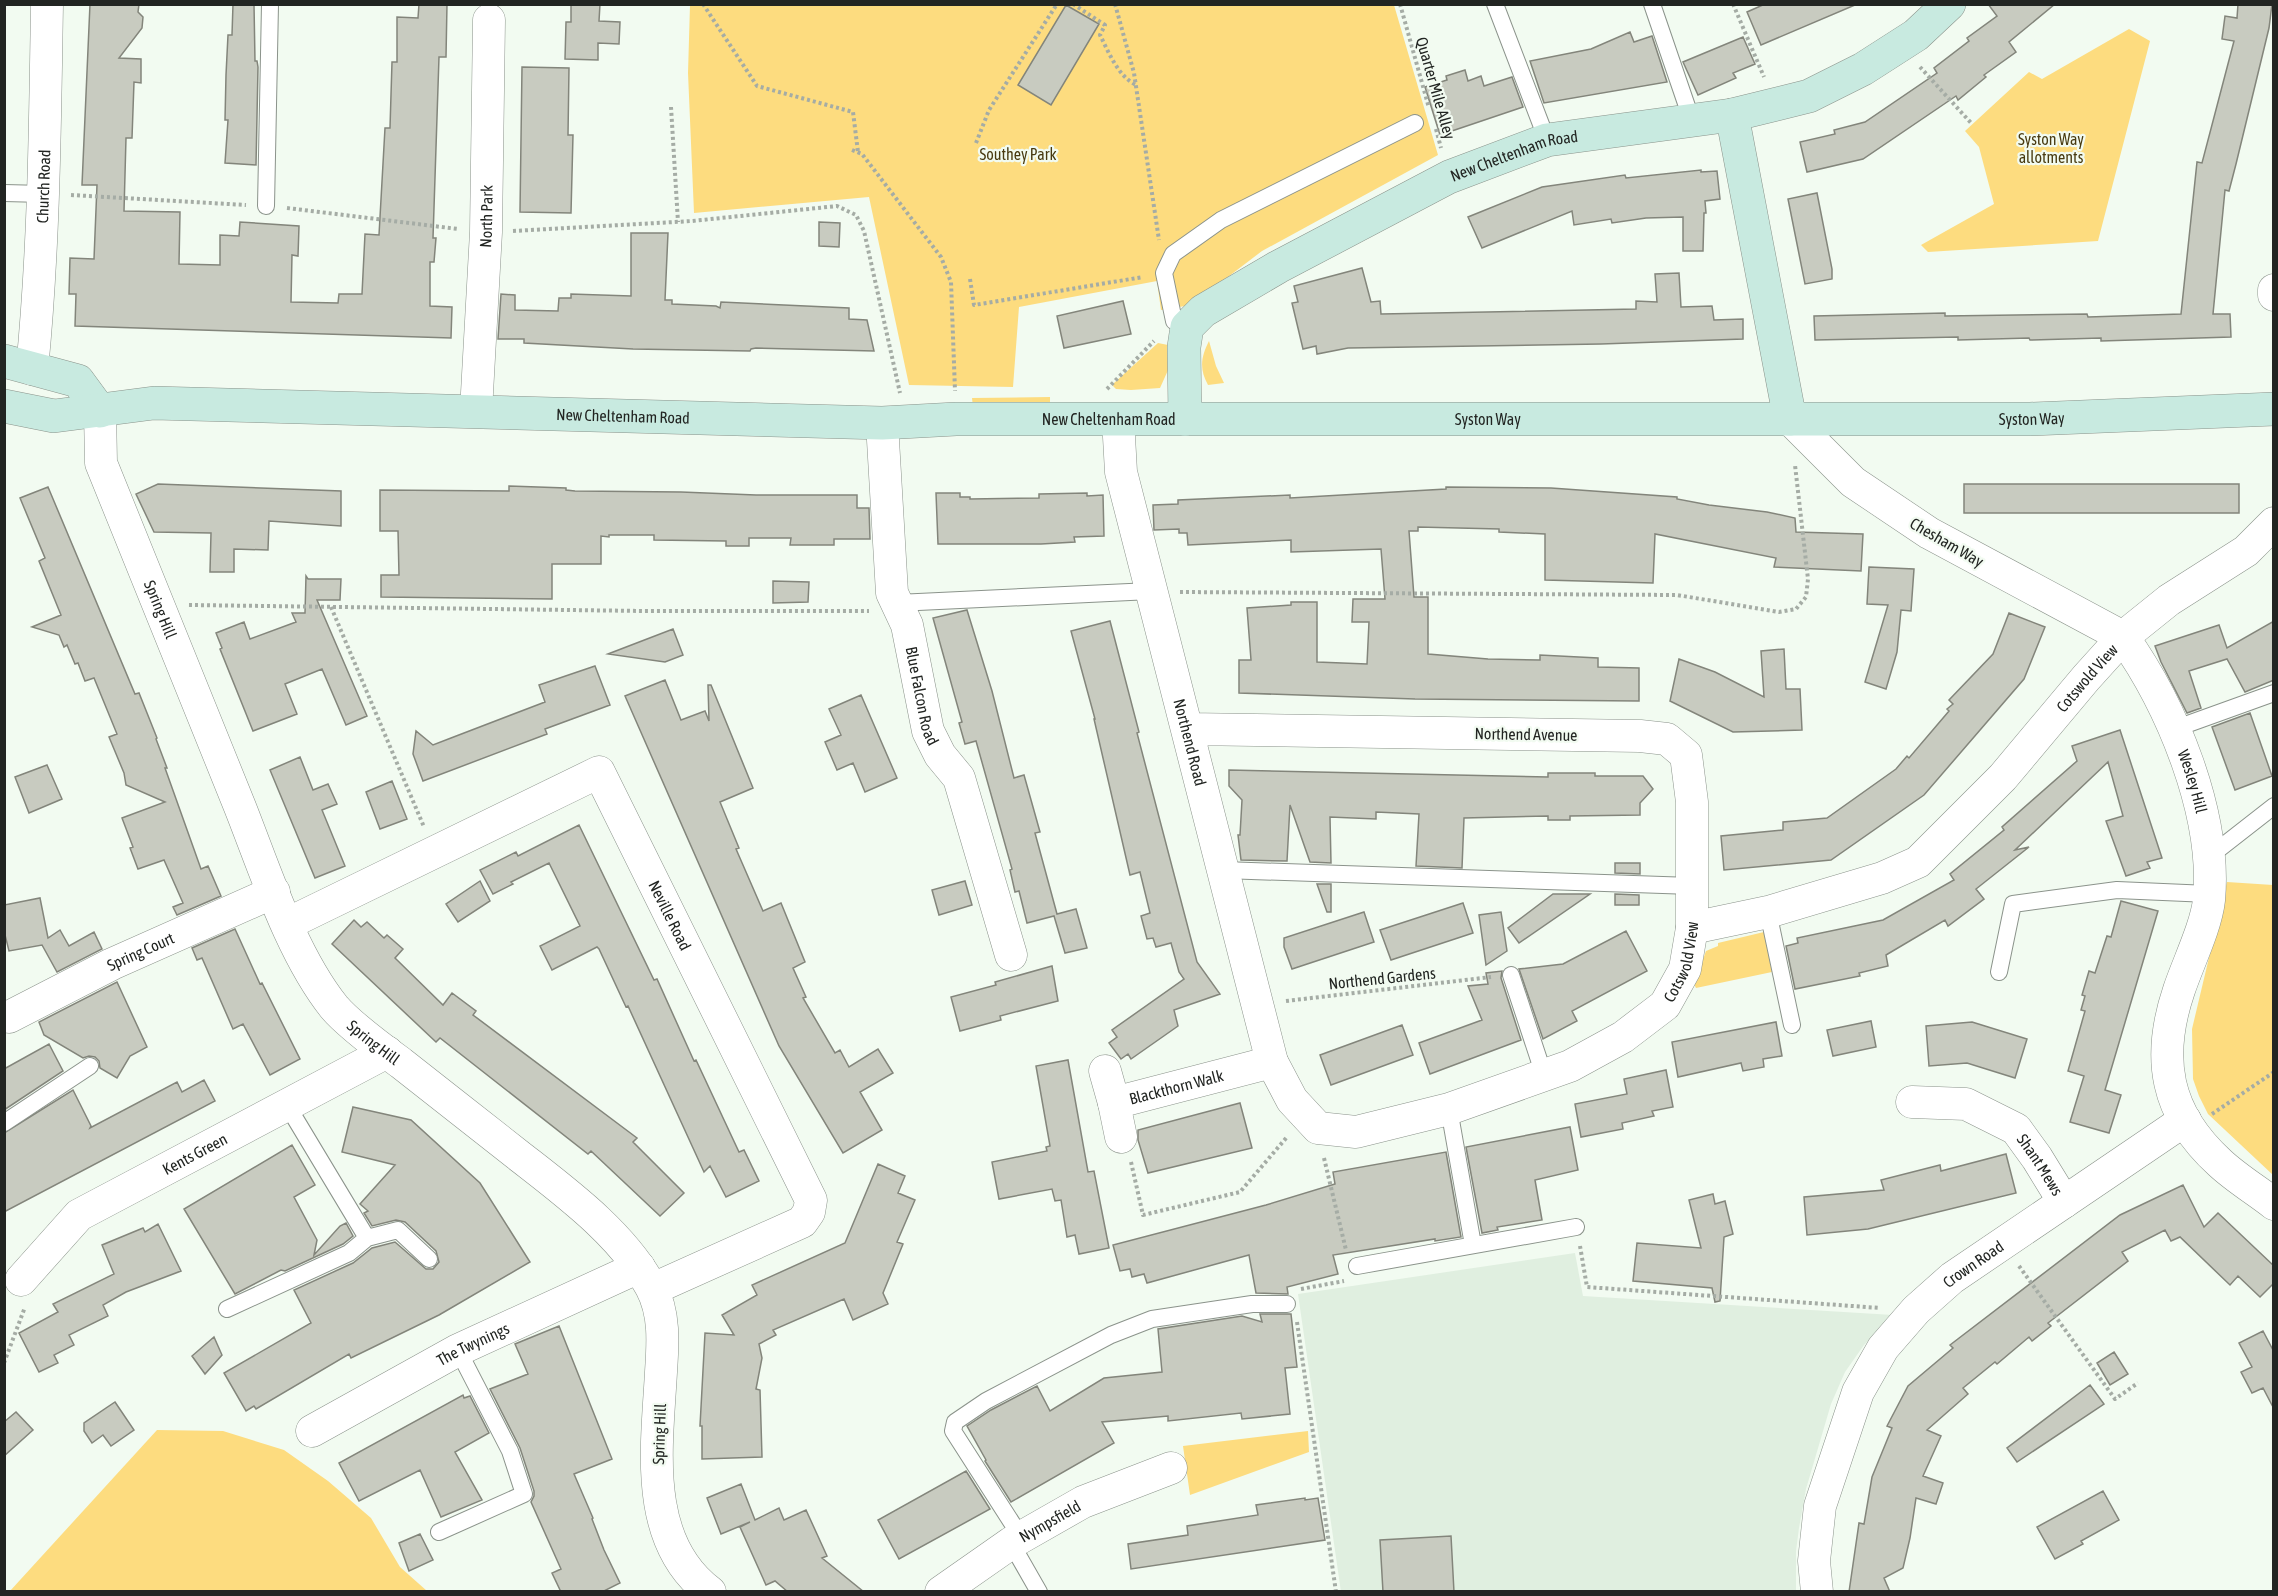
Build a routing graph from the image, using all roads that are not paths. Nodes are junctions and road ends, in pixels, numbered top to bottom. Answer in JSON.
{"nodes":[{"id":1,"x":47,"y":4,"type":"edge"},
{"id":2,"x":270,"y":4,"type":"edge"},
{"id":3,"x":1495,"y":4,"type":"edge"},
{"id":4,"x":1652,"y":4,"type":"edge"},
{"id":5,"x":1949,"y":4,"type":"edge"},
{"id":6,"x":489,"y":20,"type":"dead end"},
{"id":7,"x":1732,"y":115,"type":"junction"},
{"id":8,"x":1692,"y":121,"type":"junction"},
{"id":9,"x":1415,"y":123,"type":"dead end"},
{"id":10,"x":1547,"y":140,"type":"junction"},
{"id":11,"x":4,"y":193,"type":"edge"},
{"id":12,"x":44,"y":194,"type":"junction"},
{"id":13,"x":266,"y":206,"type":"dead end"},
{"id":14,"x":1181,"y":324,"type":"junction"},
{"id":15,"x":18,"y":365,"type":"edge"},
{"id":16,"x":4,"y":406,"type":"edge"},
{"id":17,"x":2274,"y":409,"type":"edge"},
{"id":18,"x":100,"y":411,"type":"junction"},
{"id":19,"x":476,"y":411,"type":"junction"},
{"id":20,"x":1118,"y":419,"type":"junction"},
{"id":21,"x":1185,"y":419,"type":"junction"},
{"id":22,"x":1790,"y":419,"type":"junction"},
{"id":23,"x":894,"y":422,"type":"junction"},
{"id":24,"x":2271,"y":531,"type":"edge"},
{"id":25,"x":1152,"y":591,"type":"junction"},
{"id":26,"x":899,"y":607,"type":"junction"},
{"id":27,"x":2123,"y":637,"type":"junction"},
{"id":28,"x":2274,"y":693,"type":"edge"},
{"id":29,"x":1188,"y":729,"type":"junction"},
{"id":30,"x":2174,"y":729,"type":"junction"},
{"id":31,"x":2274,"y":806,"type":"edge"},
{"id":32,"x":2210,"y":856,"type":"junction"},
{"id":33,"x":1222,"y":870,"type":"junction"},
{"id":34,"x":1692,"y":886,"type":"junction"},
{"id":35,"x":274,"y":892,"type":"junction"},
{"id":36,"x":2209,"y":894,"type":"junction"},
{"id":37,"x":1768,"y":912,"type":"junction"},
{"id":38,"x":287,"y":924,"type":"junction"},
{"id":39,"x":1692,"y":928,"type":"junction"},
{"id":40,"x":1011,"y":955,"type":"dead end"},
{"id":41,"x":1999,"y":972,"type":"dead end"},
{"id":42,"x":1511,"y":975,"type":"road end"},
{"id":43,"x":9,"y":1017,"type":"dead end"},
{"id":44,"x":1792,"y":1025,"type":"dead end"},
{"id":45,"x":387,"y":1053,"type":"junction"},
{"id":46,"x":1272,"y":1062,"type":"junction"},
{"id":47,"x":90,"y":1066,"type":"dead end"},
{"id":48,"x":1105,"y":1071,"type":"dead end"},
{"id":49,"x":1544,"y":1075,"type":"junction"},
{"id":50,"x":1912,"y":1102,"type":"dead end"},
{"id":51,"x":1114,"y":1103,"type":"junction"},
{"id":52,"x":287,"y":1105,"type":"junction"},
{"id":53,"x":1449,"y":1109,"type":"junction"},
{"id":54,"x":4,"y":1123,"type":"edge"},
{"id":55,"x":2188,"y":1124,"type":"junction"},
{"id":56,"x":1121,"y":1137,"type":"road end"},
{"id":57,"x":2064,"y":1202,"type":"junction"},
{"id":58,"x":2274,"y":1204,"type":"edge"},
{"id":59,"x":1578,"y":1235,"type":"road end"},
{"id":60,"x":367,"y":1238,"type":"junction"},
{"id":61,"x":1473,"y":1245,"type":"junction"},
{"id":62,"x":429,"y":1259,"type":"dead end"},
{"id":63,"x":1352,"y":1267,"type":"road end"},
{"id":64,"x":646,"y":1278,"type":"junction"},
{"id":65,"x":21,"y":1280,"type":"road end"},
{"id":66,"x":1292,"y":1303,"type":"road end"},
{"id":67,"x":227,"y":1309,"type":"dead end"},
{"id":68,"x":458,"y":1350,"type":"junction"},
{"id":69,"x":312,"y":1431,"type":"dead end"},
{"id":70,"x":1171,"y":1468,"type":"dead end"},
{"id":71,"x":439,"y":1532,"type":"dead end"},
{"id":72,"x":1016,"y":1540,"type":"junction"},
{"id":73,"x":710,"y":1592,"type":"edge"},
{"id":74,"x":941,"y":1592,"type":"edge"},
{"id":75,"x":1039,"y":1592,"type":"edge"},
{"id":76,"x":1817,"y":1592,"type":"edge"}],
"edges":[{"from":1,"to":12,"type":"street","name":"Church Road"},
{"from":2,"to":13,"type":"lane"},
{"from":3,"to":10,"type":"lane"},
{"from":4,"to":8,"type":"lane"},
{"from":5,"to":7,"type":"street","name":"New Cheltenham Road"},
{"from":6,"to":19,"type":"street","name":"North Park"},
{"from":7,"to":8,"type":"street","name":"New Cheltenham Road"},
{"from":7,"to":22,"type":"street"},
{"from":8,"to":10,"type":"street","name":"New Cheltenham Road"},
{"from":9,"to":14,"type":"lane"},
{"from":10,"to":14,"type":"street","name":"New Cheltenham Road"},
{"from":11,"to":12,"type":"lane"},
{"from":12,"to":15,"type":"street","name":"Church Road"},
{"from":14,"to":21,"type":"street","name":"New Cheltenham Road"},
{"from":15,"to":18,"type":"street"},
{"from":16,"to":18,"type":"street","name":"New Cheltenham Road"},
{"from":17,"to":22,"type":"street","name":"Syston Way"},
{"from":18,"to":19,"type":"street","name":"New Cheltenham Road"},
{"from":18,"to":35,"type":"street","name":"Spring Hill"},
{"from":19,"to":23,"type":"street","name":"New Cheltenham Road"},
{"from":20,"to":21,"type":"street","name":"New Cheltenham Road"},
{"from":20,"to":23,"type":"street","name":"New Cheltenham Road"},
{"from":20,"to":25,"type":"street","name":"Northend Road"},
{"from":21,"to":22,"type":"street","name":"Syston Way"},
{"from":22,"to":27,"type":"street","name":"Chesham Way"},
{"from":23,"to":26,"type":"street","name":"Blue Falcon Road"},
{"from":24,"to":27,"type":"street"},
{"from":25,"to":26,"type":"lane"},
{"from":25,"to":29,"type":"street","name":"Northend Road"},
{"from":26,"to":40,"type":"street","name":"Blue Falcon Road"},
{"from":27,"to":30,"type":"street","name":"Wesley Hill"},
{"from":27,"to":37,"type":"street","name":"Cotswold View"},
{"from":28,"to":30,"type":"lane"},
{"from":29,"to":33,"type":"street","name":"Northend Road"},
{"from":29,"to":34,"type":"street","name":"Northend Avenue"},
{"from":30,"to":32,"type":"street","name":"Wesley Hill"},
{"from":31,"to":32,"type":"lane"},
{"from":32,"to":36,"type":"street","name":"Wesley Hill"},
{"from":33,"to":34,"type":"lane"},
{"from":33,"to":46,"type":"street","name":"Northend Road"},
{"from":34,"to":39,"type":"street","name":"Northend Avenue"},
{"from":35,"to":38,"type":"street","name":"Spring Hill"},
{"from":35,"to":43,"type":"street","name":"Spring Court"},
{"from":36,"to":41,"type":"lane"},
{"from":36,"to":55,"type":"street","name":"Wesley Hill"},
{"from":37,"to":39,"type":"street","name":"Cotswold View"},
{"from":37,"to":44,"type":"lane"},
{"from":38,"to":45,"type":"street","name":"Spring Hill"},
{"from":38,"to":64,"type":"street","name":"Neville Road"},
{"from":39,"to":49,"type":"street","name":"Cotswold View"},
{"from":42,"to":49,"type":"lane"},
{"from":45,"to":52,"type":"street","name":"Kents Green"},
{"from":45,"to":64,"type":"street","name":"Spring Hill"},
{"from":46,"to":51,"type":"street","name":"Blackthorn Walk"},
{"from":46,"to":53,"type":"street","name":"Cotswold View"},
{"from":47,"to":54,"type":"lane"},
{"from":48,"to":51,"type":"street"},
{"from":49,"to":53,"type":"street","name":"Cotswold View"},
{"from":50,"to":57,"type":"street","name":"Shant Mews"},
{"from":51,"to":56,"type":"street","name":"Blackthorn Walk"},
{"from":52,"to":60,"type":"lane"},
{"from":52,"to":65,"type":"street","name":"Kents Green"},
{"from":53,"to":61,"type":"lane"},
{"from":55,"to":57,"type":"street","name":"Crown Road"},
{"from":55,"to":58,"type":"street"},
{"from":57,"to":76,"type":"street","name":"Crown Road"},
{"from":59,"to":61,"type":"lane"},
{"from":60,"to":62,"type":"lane"},
{"from":60,"to":67,"type":"lane"},
{"from":61,"to":63,"type":"lane"},
{"from":64,"to":68,"type":"street","name":"The Twynings"},
{"from":64,"to":73,"type":"street","name":"Spring Hill"},
{"from":66,"to":72,"type":"lane"},
{"from":68,"to":69,"type":"street","name":"The Twynings"},
{"from":68,"to":71,"type":"lane"},
{"from":70,"to":72,"type":"street","name":"Nympsfield"},
{"from":72,"to":74,"type":"street","name":"Nympsfield"},
{"from":72,"to":75,"type":"lane"}]}
